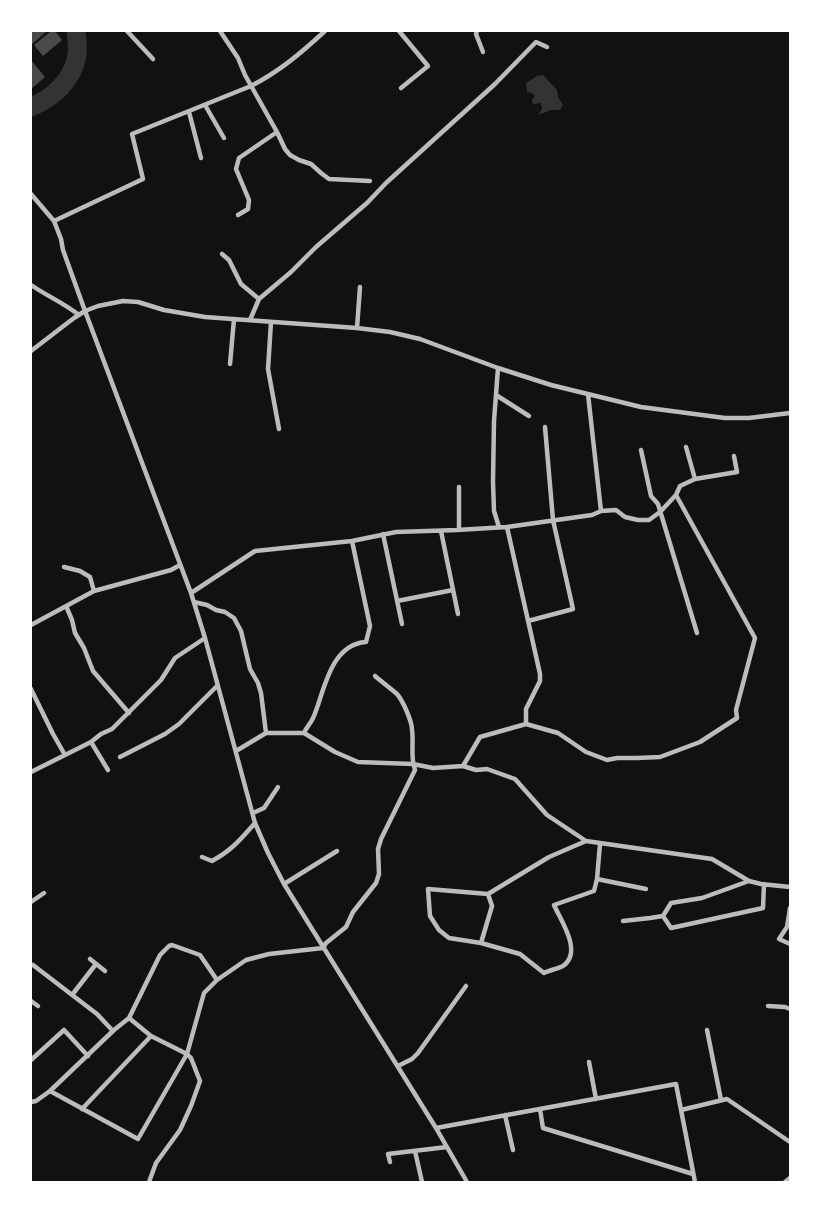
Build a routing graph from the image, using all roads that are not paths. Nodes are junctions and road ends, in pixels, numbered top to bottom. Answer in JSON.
{"nodes":[{"id":1,"x":127,"y":31,"type":"edge"},
{"id":2,"x":220,"y":31,"type":"edge"},
{"id":3,"x":324,"y":31,"type":"edge"},
{"id":4,"x":407,"y":31,"type":"edge"},
{"id":5,"x":477,"y":31,"type":"edge"},
{"id":6,"x":401,"y":33,"type":"edge"},
{"id":7,"x":547,"y":47,"type":"dead end"},
{"id":8,"x":484,"y":52,"type":"dead end"},
{"id":9,"x":153,"y":59,"type":"dead end"},
{"id":10,"x":251,"y":86,"type":"junction"},
{"id":11,"x":401,"y":88,"type":"dead end"},
{"id":12,"x":205,"y":104,"type":"junction"},
{"id":13,"x":189,"y":112,"type":"junction"},
{"id":14,"x":277,"y":132,"type":"junction"},
{"id":15,"x":224,"y":138,"type":"dead end"},
{"id":16,"x":201,"y":158,"type":"dead end"},
{"id":17,"x":370,"y":181,"type":"dead end"},
{"id":18,"x":31,"y":194,"type":"edge"},
{"id":19,"x":238,"y":215,"type":"dead end"},
{"id":20,"x":54,"y":221,"type":"junction"},
{"id":21,"x":222,"y":254,"type":"dead end"},
{"id":22,"x":31,"y":285,"type":"edge"},
{"id":23,"x":360,"y":287,"type":"dead end"},
{"id":24,"x":259,"y":299,"type":"junction"},
{"id":25,"x":85,"y":311,"type":"junction"},
{"id":26,"x":79,"y":315,"type":"junction"},
{"id":27,"x":234,"y":319,"type":"junction"},
{"id":28,"x":250,"y":320,"type":"junction"},
{"id":29,"x":271,"y":322,"type":"junction"},
{"id":30,"x":358,"y":328,"type":"junction"},
{"id":31,"x":31,"y":351,"type":"edge"},
{"id":32,"x":230,"y":364,"type":"dead end"},
{"id":33,"x":498,"y":368,"type":"junction"},
{"id":34,"x":588,"y":394,"type":"junction"},
{"id":35,"x":496,"y":395,"type":"junction"},
{"id":36,"x":790,"y":413,"type":"edge"},
{"id":37,"x":529,"y":416,"type":"dead end"},
{"id":38,"x":545,"y":427,"type":"dead end"},
{"id":39,"x":279,"y":428,"type":"dead end"},
{"id":40,"x":686,"y":447,"type":"dead end"},
{"id":41,"x":641,"y":450,"type":"dead end"},
{"id":42,"x":734,"y":456,"type":"dead end"},
{"id":43,"x":695,"y":479,"type":"junction"},
{"id":44,"x":459,"y":487,"type":"dead end"},
{"id":45,"x":676,"y":495,"type":"junction"},
{"id":46,"x":601,"y":511,"type":"junction"},
{"id":47,"x":660,"y":512,"type":"junction"},
{"id":48,"x":553,"y":520,"type":"junction"},
{"id":49,"x":499,"y":527,"type":"junction"},
{"id":50,"x":507,"y":527,"type":"junction"},
{"id":51,"x":459,"y":530,"type":"junction"},
{"id":52,"x":440,"y":531,"type":"junction"},
{"id":53,"x":383,"y":534,"type":"junction"},
{"id":54,"x":352,"y":541,"type":"junction"},
{"id":55,"x":180,"y":566,"type":"junction"},
{"id":56,"x":64,"y":567,"type":"dead end"},
{"id":57,"x":453,"y":590,"type":"junction"},
{"id":58,"x":94,"y":591,"type":"junction"},
{"id":59,"x":191,"y":593,"type":"junction"},
{"id":60,"x":397,"y":601,"type":"junction"},
{"id":61,"x":194,"y":602,"type":"junction"},
{"id":62,"x":66,"y":606,"type":"junction"},
{"id":63,"x":458,"y":614,"type":"dead end"},
{"id":64,"x":528,"y":621,"type":"junction"},
{"id":65,"x":402,"y":624,"type":"dead end"},
{"id":66,"x":31,"y":625,"type":"edge"},
{"id":67,"x":697,"y":633,"type":"dead end"},
{"id":68,"x":205,"y":638,"type":"junction"},
{"id":69,"x":375,"y":676,"type":"dead end"},
{"id":70,"x":217,"y":686,"type":"junction"},
{"id":71,"x":31,"y":689,"type":"edge"},
{"id":72,"x":129,"y":713,"type":"junction"},
{"id":73,"x":526,"y":724,"type":"junction"},
{"id":74,"x":266,"y":733,"type":"junction"},
{"id":75,"x":304,"y":733,"type":"junction"},
{"id":76,"x":91,"y":742,"type":"junction"},
{"id":77,"x":236,"y":751,"type":"junction"},
{"id":78,"x":66,"y":754,"type":"junction"},
{"id":79,"x":120,"y":756,"type":"dead end"},
{"id":80,"x":413,"y":764,"type":"junction"},
{"id":81,"x":463,"y":766,"type":"junction"},
{"id":82,"x":108,"y":770,"type":"dead end"},
{"id":83,"x":31,"y":772,"type":"edge"},
{"id":84,"x":278,"y":787,"type":"dead end"},
{"id":85,"x":253,"y":813,"type":"junction"},
{"id":86,"x":255,"y":823,"type":"junction"},
{"id":87,"x":586,"y":841,"type":"junction"},
{"id":88,"x":600,"y":844,"type":"junction"},
{"id":89,"x":337,"y":852,"type":"dead end"},
{"id":90,"x":202,"y":857,"type":"dead end"},
{"id":91,"x":597,"y":879,"type":"junction"},
{"id":92,"x":749,"y":881,"type":"junction"},
{"id":93,"x":284,"y":884,"type":"junction"},
{"id":94,"x":764,"y":884,"type":"junction"},
{"id":95,"x":790,"y":887,"type":"edge"},
{"id":96,"x":646,"y":889,"type":"dead end"},
{"id":97,"x":44,"y":893,"type":"dead end"},
{"id":98,"x":488,"y":894,"type":"junction"},
{"id":99,"x":31,"y":902,"type":"edge"},
{"id":100,"x":790,"y":908,"type":"edge"},
{"id":101,"x":664,"y":916,"type":"junction"},
{"id":102,"x":623,"y":921,"type":"dead end"},
{"id":103,"x":481,"y":943,"type":"junction"},
{"id":104,"x":790,"y":944,"type":"edge"},
{"id":105,"x":323,"y":948,"type":"junction"},
{"id":106,"x":90,"y":958,"type":"dead end"},
{"id":107,"x":96,"y":964,"type":"junction"},
{"id":108,"x":33,"y":965,"type":"dead end"},
{"id":109,"x":105,"y":971,"type":"dead end"},
{"id":110,"x":216,"y":980,"type":"junction"},
{"id":111,"x":466,"y":986,"type":"dead end"},
{"id":112,"x":72,"y":995,"type":"junction"},
{"id":113,"x":31,"y":1001,"type":"edge"},
{"id":114,"x":38,"y":1006,"type":"dead end"},
{"id":115,"x":768,"y":1006,"type":"dead end"},
{"id":116,"x":790,"y":1009,"type":"edge"},
{"id":117,"x":129,"y":1018,"type":"junction"},
{"id":118,"x":707,"y":1030,"type":"dead end"},
{"id":119,"x":113,"y":1031,"type":"junction"},
{"id":120,"x":151,"y":1036,"type":"junction"},
{"id":121,"x":187,"y":1054,"type":"junction"},
{"id":122,"x":88,"y":1056,"type":"junction"},
{"id":123,"x":31,"y":1060,"type":"edge"},
{"id":124,"x":589,"y":1062,"type":"dead end"},
{"id":125,"x":398,"y":1066,"type":"junction"},
{"id":126,"x":50,"y":1090,"type":"junction"},
{"id":127,"x":596,"y":1099,"type":"junction"},
{"id":128,"x":721,"y":1100,"type":"junction"},
{"id":129,"x":31,"y":1102,"type":"edge"},
{"id":130,"x":82,"y":1108,"type":"junction"},
{"id":131,"x":540,"y":1109,"type":"junction"},
{"id":132,"x":681,"y":1110,"type":"junction"},
{"id":133,"x":505,"y":1115,"type":"junction"},
{"id":134,"x":436,"y":1128,"type":"junction"},
{"id":135,"x":790,"y":1142,"type":"edge"},
{"id":136,"x":447,"y":1147,"type":"junction"},
{"id":137,"x":514,"y":1150,"type":"dead end"},
{"id":138,"x":415,"y":1151,"type":"junction"},
{"id":139,"x":390,"y":1162,"type":"dead end"},
{"id":140,"x":693,"y":1174,"type":"junction"},
{"id":141,"x":790,"y":1178,"type":"edge"},
{"id":142,"x":149,"y":1182,"type":"edge"},
{"id":143,"x":422,"y":1182,"type":"edge"},
{"id":144,"x":467,"y":1182,"type":"edge"},
{"id":145,"x":695,"y":1182,"type":"edge"},
{"id":146,"x":785,"y":1182,"type":"edge"}],
"edges":[{"from":1,"to":9,"type":"street"},
{"from":2,"to":10,"type":"street"},
{"from":3,"to":10,"type":"street"},
{"from":4,"to":6,"type":"street"},
{"from":5,"to":8,"type":"street"},
{"from":6,"to":11,"type":"street"},
{"from":7,"to":24,"type":"street"},
{"from":10,"to":12,"type":"street"},
{"from":10,"to":14,"type":"street"},
{"from":12,"to":13,"type":"street"},
{"from":12,"to":15,"type":"street"},
{"from":13,"to":16,"type":"street"},
{"from":13,"to":20,"type":"street"},
{"from":14,"to":17,"type":"street"},
{"from":14,"to":19,"type":"street"},
{"from":18,"to":20,"type":"street"},
{"from":20,"to":25,"type":"street"},
{"from":21,"to":24,"type":"street"},
{"from":22,"to":26,"type":"street"},
{"from":23,"to":30,"type":"street"},
{"from":24,"to":28,"type":"street"},
{"from":25,"to":26,"type":"street"},
{"from":25,"to":27,"type":"street"},
{"from":25,"to":55,"type":"street"},
{"from":26,"to":31,"type":"street"},
{"from":27,"to":28,"type":"street"},
{"from":27,"to":32,"type":"street"},
{"from":28,"to":29,"type":"street"},
{"from":29,"to":30,"type":"street"},
{"from":29,"to":39,"type":"street"},
{"from":30,"to":33,"type":"street"},
{"from":33,"to":34,"type":"street"},
{"from":33,"to":35,"type":"street"},
{"from":34,"to":36,"type":"street"},
{"from":34,"to":46,"type":"street"},
{"from":35,"to":37,"type":"street"},
{"from":35,"to":49,"type":"street"},
{"from":38,"to":48,"type":"street"},
{"from":40,"to":43,"type":"street"},
{"from":41,"to":47,"type":"street"},
{"from":42,"to":43,"type":"street"},
{"from":43,"to":45,"type":"street"},
{"from":44,"to":51,"type":"street"},
{"from":45,"to":47,"type":"street"},
{"from":45,"to":73,"type":"street"},
{"from":46,"to":47,"type":"street"},
{"from":46,"to":48,"type":"street"},
{"from":47,"to":67,"type":"street"},
{"from":48,"to":50,"type":"street"},
{"from":48,"to":64,"type":"street"},
{"from":49,"to":50,"type":"street"},
{"from":49,"to":51,"type":"street"},
{"from":50,"to":64,"type":"street"},
{"from":51,"to":52,"type":"street"},
{"from":52,"to":53,"type":"street"},
{"from":52,"to":57,"type":"street"},
{"from":53,"to":54,"type":"street"},
{"from":53,"to":60,"type":"street"},
{"from":54,"to":59,"type":"street"},
{"from":54,"to":75,"type":"street"},
{"from":55,"to":58,"type":"street"},
{"from":55,"to":59,"type":"street"},
{"from":56,"to":58,"type":"street"},
{"from":57,"to":60,"type":"street"},
{"from":57,"to":63,"type":"street"},
{"from":58,"to":62,"type":"street"},
{"from":59,"to":61,"type":"street"},
{"from":60,"to":65,"type":"street"},
{"from":61,"to":68,"type":"street"},
{"from":61,"to":74,"type":"street"},
{"from":62,"to":66,"type":"street"},
{"from":62,"to":72,"type":"street"},
{"from":64,"to":73,"type":"street"},
{"from":68,"to":70,"type":"street"},
{"from":68,"to":72,"type":"street"},
{"from":69,"to":80,"type":"street"},
{"from":70,"to":77,"type":"street"},
{"from":70,"to":79,"type":"street"},
{"from":71,"to":78,"type":"street"},
{"from":72,"to":76,"type":"street"},
{"from":73,"to":81,"type":"street"},
{"from":74,"to":75,"type":"street"},
{"from":74,"to":77,"type":"street"},
{"from":75,"to":80,"type":"street"},
{"from":76,"to":78,"type":"street"},
{"from":76,"to":82,"type":"street"},
{"from":77,"to":85,"type":"street"},
{"from":78,"to":83,"type":"street"},
{"from":80,"to":81,"type":"street"},
{"from":80,"to":105,"type":"street"},
{"from":81,"to":87,"type":"street"},
{"from":84,"to":85,"type":"street"},
{"from":85,"to":86,"type":"street"},
{"from":86,"to":90,"type":"street"},
{"from":86,"to":93,"type":"street"},
{"from":87,"to":88,"type":"street"},
{"from":87,"to":98,"type":"street"},
{"from":88,"to":91,"type":"street"},
{"from":88,"to":92,"type":"street"},
{"from":89,"to":93,"type":"street"},
{"from":91,"to":96,"type":"street"},
{"from":91,"to":103,"type":"street"},
{"from":92,"to":94,"type":"street"},
{"from":92,"to":101,"type":"street"},
{"from":93,"to":105,"type":"street"},
{"from":94,"to":95,"type":"street"},
{"from":94,"to":101,"type":"street"},
{"from":97,"to":99,"type":"street"},
{"from":98,"to":103,"type":"street"},
{"from":98,"to":103,"type":"street"},
{"from":100,"to":104,"type":"street"},
{"from":101,"to":102,"type":"street"},
{"from":105,"to":110,"type":"street"},
{"from":105,"to":125,"type":"street"},
{"from":106,"to":107,"type":"street"},
{"from":107,"to":109,"type":"street"},
{"from":107,"to":112,"type":"street"},
{"from":108,"to":112,"type":"street"},
{"from":110,"to":117,"type":"street"},
{"from":110,"to":121,"type":"street"},
{"from":111,"to":125,"type":"street"},
{"from":112,"to":119,"type":"street"},
{"from":113,"to":114,"type":"street"},
{"from":115,"to":116,"type":"street"},
{"from":117,"to":119,"type":"street"},
{"from":117,"to":120,"type":"street"},
{"from":118,"to":128,"type":"street"},
{"from":119,"to":122,"type":"street"},
{"from":120,"to":121,"type":"street"},
{"from":120,"to":130,"type":"street"},
{"from":121,"to":130,"type":"street"},
{"from":121,"to":142,"type":"street"},
{"from":122,"to":123,"type":"street"},
{"from":122,"to":126,"type":"street"},
{"from":124,"to":127,"type":"street"},
{"from":125,"to":134,"type":"street"},
{"from":126,"to":129,"type":"street"},
{"from":126,"to":130,"type":"street"},
{"from":127,"to":131,"type":"street"},
{"from":127,"to":132,"type":"street"},
{"from":128,"to":132,"type":"street"},
{"from":128,"to":135,"type":"street"},
{"from":131,"to":133,"type":"street"},
{"from":131,"to":140,"type":"street"},
{"from":132,"to":140,"type":"street"},
{"from":133,"to":134,"type":"street"},
{"from":133,"to":137,"type":"street"},
{"from":134,"to":136,"type":"street"},
{"from":136,"to":138,"type":"street"},
{"from":136,"to":144,"type":"street"},
{"from":138,"to":139,"type":"street"},
{"from":138,"to":143,"type":"street"},
{"from":140,"to":145,"type":"street"},
{"from":141,"to":146,"type":"street"}]}
